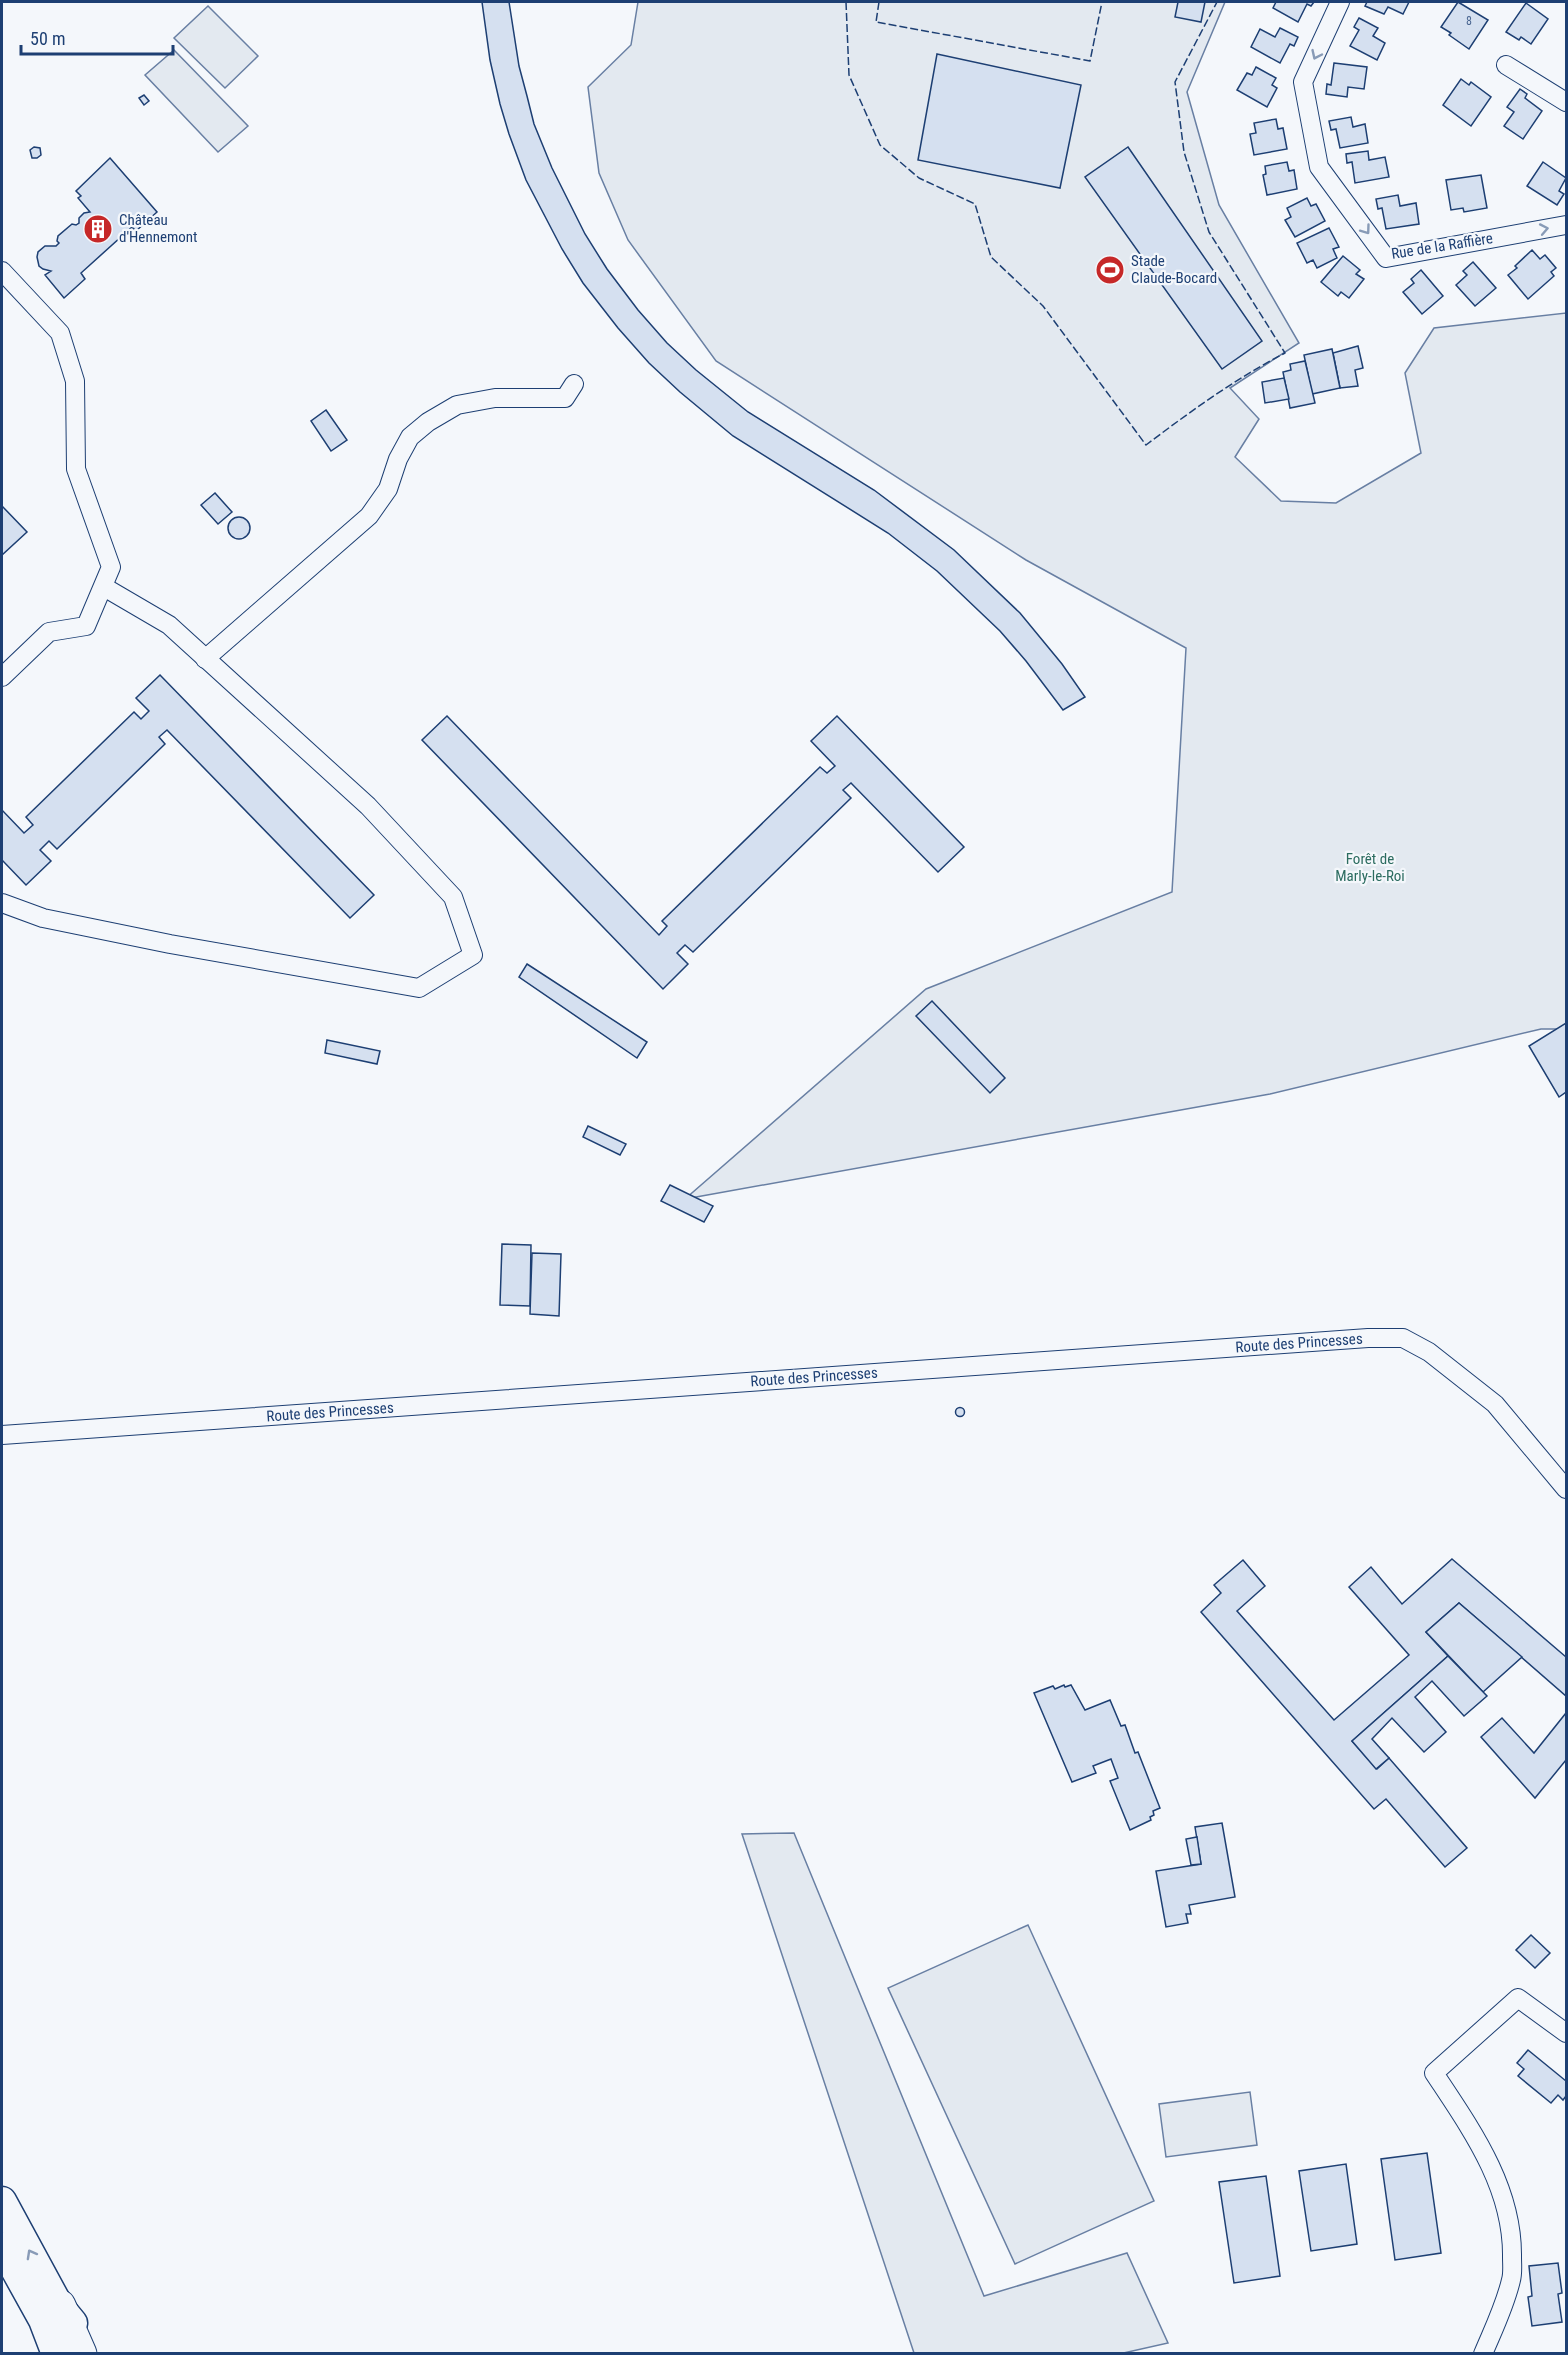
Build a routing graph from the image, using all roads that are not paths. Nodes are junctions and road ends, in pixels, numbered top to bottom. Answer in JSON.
{"nodes":[{"id":1,"x":1340,"y":2,"type":"edge"},
{"id":2,"x":1506,"y":65,"type":"dead end"},
{"id":3,"x":1566,"y":102,"type":"edge"},
{"id":4,"x":1566,"y":225,"type":"edge"},
{"id":5,"x":2,"y":271,"type":"edge"},
{"id":6,"x":574,"y":384,"type":"dead end"},
{"id":7,"x":104,"y":587,"type":"junction"},
{"id":8,"x":205,"y":659,"type":"junction"},
{"id":9,"x":2,"y":677,"type":"edge"},
{"id":10,"x":2,"y":903,"type":"edge"},
{"id":11,"x":2,"y":1435,"type":"edge"},
{"id":12,"x":1566,"y":1489,"type":"edge"},
{"id":13,"x":1566,"y":2033,"type":"edge"},
{"id":14,"x":2,"y":2201,"type":"edge"},
{"id":15,"x":2,"y":2246,"type":"edge"},
{"id":16,"x":51,"y":2313,"type":"junction"},
{"id":17,"x":57,"y":2354,"type":"edge"},
{"id":18,"x":69,"y":2354,"type":"edge"},
{"id":19,"x":80,"y":2354,"type":"edge"},
{"id":20,"x":93,"y":2354,"type":"edge"},
{"id":21,"x":1483,"y":2354,"type":"edge"}],
"edges":[{"from":1,"to":4,"type":"street","name":"Rue de la Raffière","one_way":true},
{"from":2,"to":3,"type":"street"},
{"from":5,"to":7,"type":"street"},
{"from":6,"to":8,"type":"street"},
{"from":7,"to":8,"type":"street"},
{"from":7,"to":9,"type":"street"},
{"from":8,"to":10,"type":"street"},
{"from":11,"to":12,"type":"street","name":"Route des Princesses"},
{"from":13,"to":21,"type":"street"},
{"from":16,"to":14,"type":"main road","one_way":true},
{"from":15,"to":16,"type":"main road"},
{"from":16,"to":17,"type":"main road"},
{"from":16,"to":18,"type":"highway"},
{"from":16,"to":19,"type":"highway"},
{"from":16,"to":20,"type":"main road"}]}
